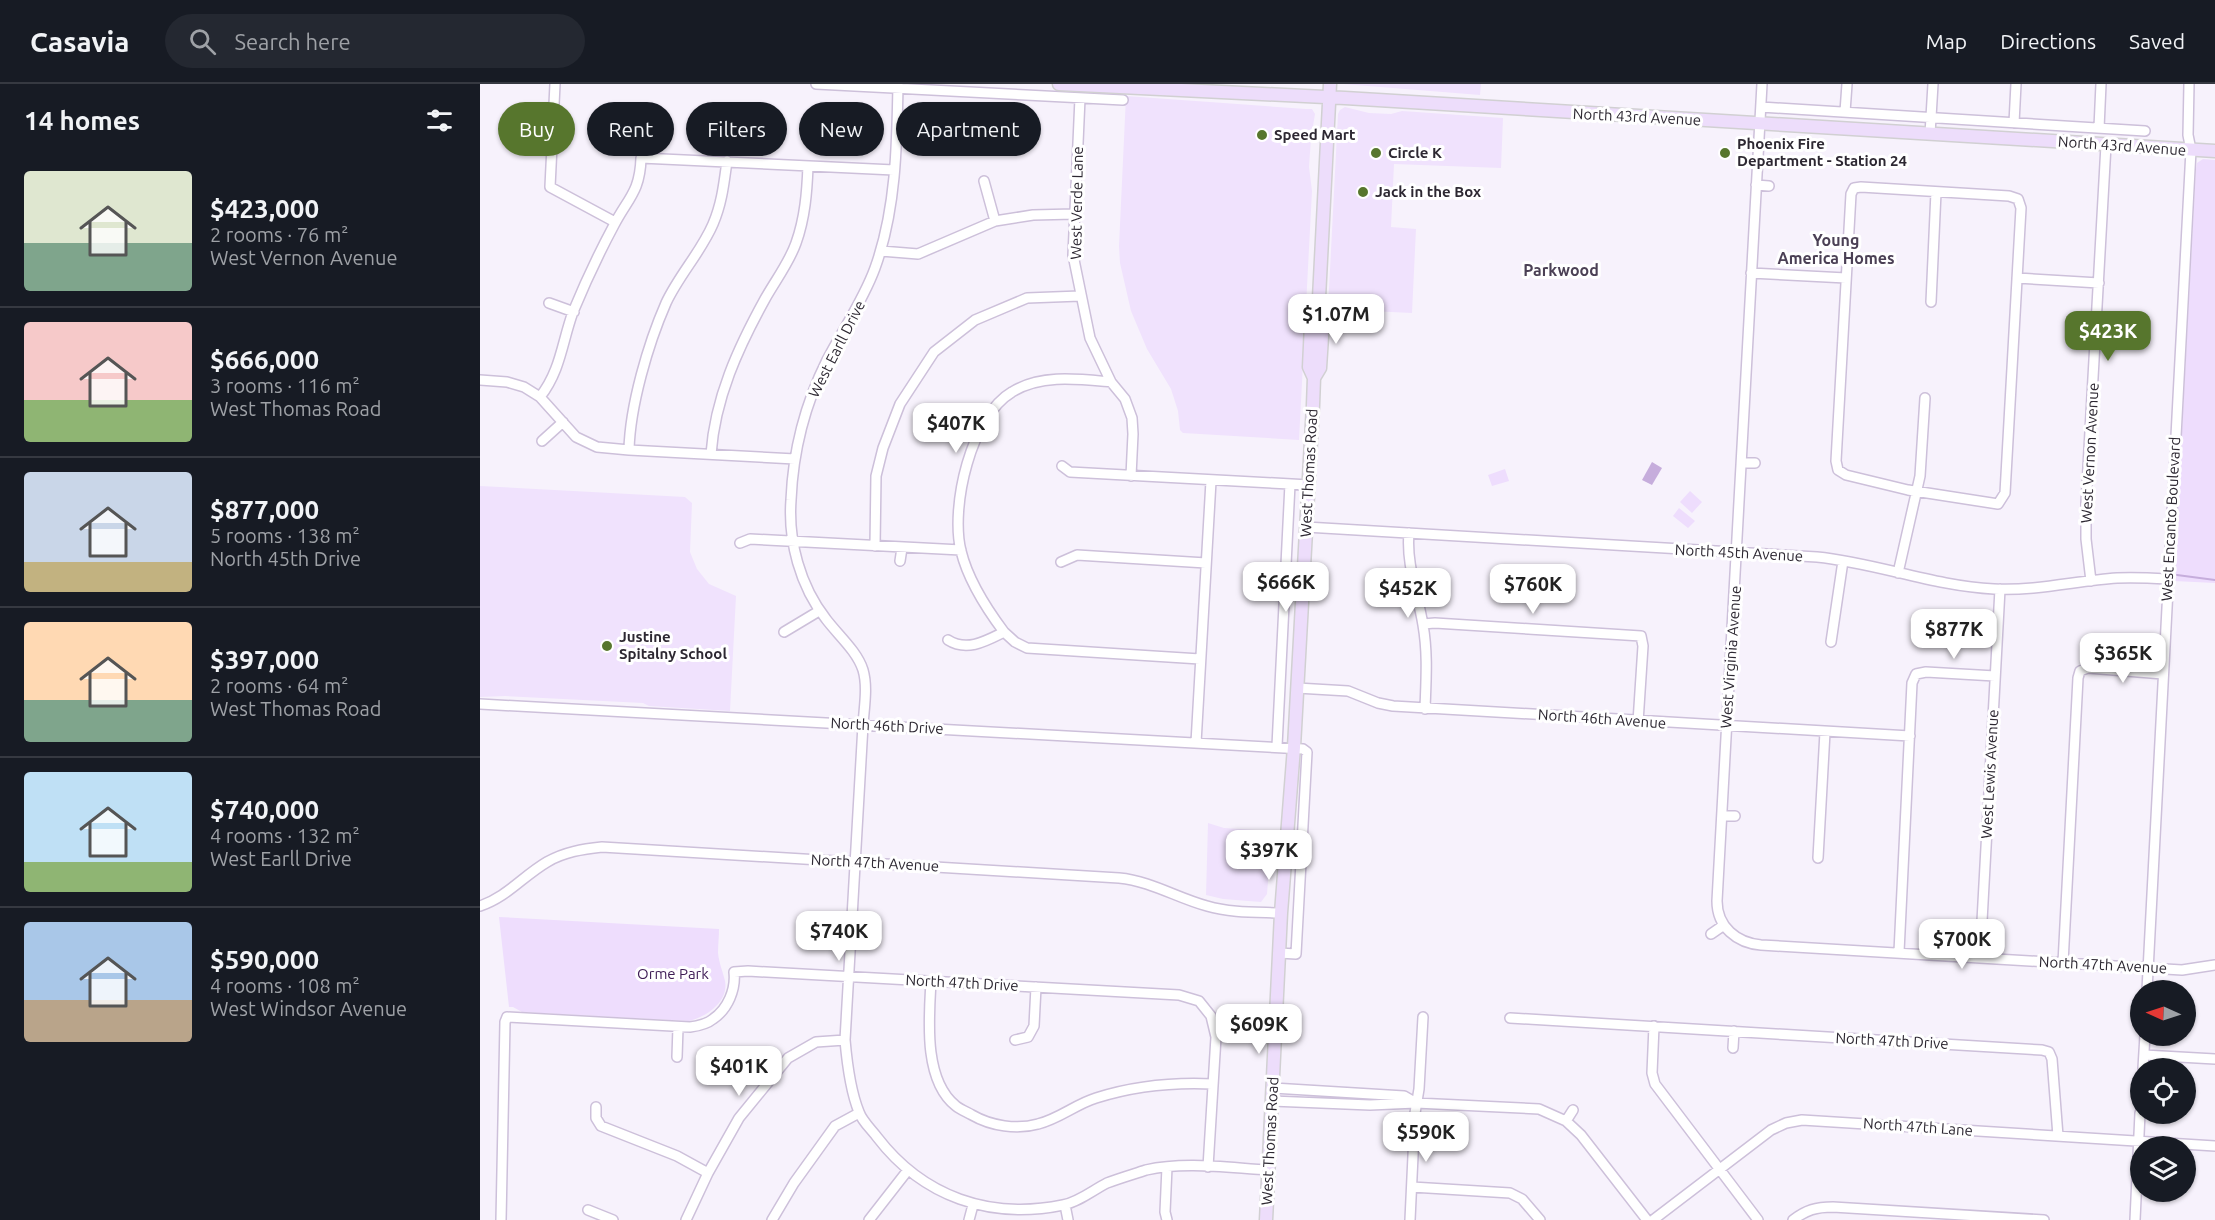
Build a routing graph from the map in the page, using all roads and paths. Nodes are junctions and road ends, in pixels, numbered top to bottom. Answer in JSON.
{"nodes":[{"id":1,"x":555,"y":84,"type":"edge"},
{"id":2,"x":816,"y":84,"type":"edge"},
{"id":3,"x":1059,"y":84,"type":"edge"},
{"id":4,"x":1071,"y":84,"type":"edge"},
{"id":5,"x":1330,"y":84,"type":"edge"},
{"id":6,"x":1762,"y":84,"type":"edge"},
{"id":7,"x":1847,"y":84,"type":"edge"},
{"id":8,"x":1933,"y":84,"type":"edge"},
{"id":9,"x":2016,"y":84,"type":"edge"},
{"id":10,"x":2101,"y":84,"type":"edge"},
{"id":11,"x":2189,"y":84,"type":"edge"},
{"id":12,"x":898,"y":86,"type":"edge"},
{"id":13,"x":1080,"y":98,"type":"junction"},
{"id":14,"x":1329,"y":98,"type":"junction"},
{"id":15,"x":1123,"y":100,"type":"dead end"},
{"id":16,"x":1761,"y":107,"type":"junction"},
{"id":17,"x":1845,"y":112,"type":"junction"},
{"id":18,"x":1931,"y":118,"type":"junction"},
{"id":19,"x":1759,"y":123,"type":"junction"},
{"id":20,"x":2014,"y":123,"type":"junction"},
{"id":21,"x":2098,"y":128,"type":"junction"},
{"id":22,"x":2145,"y":131,"type":"dead end"},
{"id":23,"x":1930,"y":135,"type":"junction"},
{"id":24,"x":2106,"y":145,"type":"junction"},
{"id":25,"x":2191,"y":150,"type":"junction"},
{"id":26,"x":2215,"y":151,"type":"edge"},
{"id":27,"x":727,"y":161,"type":"junction"},
{"id":28,"x":808,"y":166,"type":"junction"},
{"id":29,"x":894,"y":170,"type":"junction"},
{"id":30,"x":984,"y":181,"type":"dead end"},
{"id":31,"x":1756,"y":185,"type":"junction"},
{"id":32,"x":1769,"y":186,"type":"dead end"},
{"id":33,"x":1936,"y":192,"type":"junction"},
{"id":34,"x":1074,"y":214,"type":"junction"},
{"id":35,"x":994,"y":221,"type":"junction"},
{"id":36,"x":615,"y":222,"type":"junction"},
{"id":37,"x":881,"y":251,"type":"junction"},
{"id":38,"x":1751,"y":273,"type":"junction"},
{"id":39,"x":1846,"y":278,"type":"junction"},
{"id":40,"x":2017,"y":278,"type":"junction"},
{"id":41,"x":2099,"y":283,"type":"junction"},
{"id":42,"x":1080,"y":296,"type":"junction"},
{"id":43,"x":1931,"y":302,"type":"dead end"},
{"id":44,"x":549,"y":303,"type":"dead end"},
{"id":45,"x":574,"y":312,"type":"junction"},
{"id":46,"x":1747,"y":363,"type":"junction"},
{"id":47,"x":1759,"y":364,"type":"dead end"},
{"id":48,"x":480,"y":380,"type":"edge"},
{"id":49,"x":1111,"y":382,"type":"junction"},
{"id":50,"x":540,"y":397,"type":"junction"},
{"id":51,"x":1925,"y":398,"type":"dead end"},
{"id":52,"x":562,"y":423,"type":"junction"},
{"id":53,"x":542,"y":441,"type":"dead end"},
{"id":54,"x":629,"y":450,"type":"junction"},
{"id":55,"x":711,"y":454,"type":"junction"},
{"id":56,"x":795,"y":459,"type":"junction"},
{"id":57,"x":1742,"y":463,"type":"junction"},
{"id":58,"x":1755,"y":463,"type":"dead end"},
{"id":59,"x":1062,"y":466,"type":"dead end"},
{"id":60,"x":1131,"y":476,"type":"junction"},
{"id":61,"x":1211,"y":481,"type":"junction"},
{"id":62,"x":1290,"y":484,"type":"junction"},
{"id":63,"x":1309,"y":486,"type":"junction"},
{"id":64,"x":1917,"y":491,"type":"junction"},
{"id":65,"x":1306,"y":527,"type":"junction"},
{"id":66,"x":1409,"y":533,"type":"junction"},
{"id":67,"x":792,"y":541,"type":"junction"},
{"id":68,"x":740,"y":543,"type":"dead end"},
{"id":69,"x":876,"y":546,"type":"junction"},
{"id":70,"x":902,"y":548,"type":"junction"},
{"id":71,"x":961,"y":550,"type":"junction"},
{"id":72,"x":1737,"y":554,"type":"junction"},
{"id":73,"x":900,"y":561,"type":"dead end"},
{"id":74,"x":1843,"y":561,"type":"junction"},
{"id":75,"x":1060,"y":562,"type":"dead end"},
{"id":76,"x":1206,"y":563,"type":"junction"},
{"id":77,"x":1898,"y":573,"type":"junction"},
{"id":78,"x":2168,"y":579,"type":"junction"},
{"id":79,"x":2091,"y":581,"type":"junction"},
{"id":80,"x":2000,"y":589,"type":"junction"},
{"id":81,"x":819,"y":611,"type":"junction"},
{"id":82,"x":1423,"y":624,"type":"junction"},
{"id":83,"x":1004,"y":632,"type":"junction"},
{"id":84,"x":784,"y":633,"type":"dead end"},
{"id":85,"x":948,"y":640,"type":"dead end"},
{"id":86,"x":1831,"y":642,"type":"dead end"},
{"id":87,"x":1200,"y":659,"type":"junction"},
{"id":88,"x":2163,"y":674,"type":"junction"},
{"id":89,"x":1995,"y":676,"type":"junction"},
{"id":90,"x":1297,"y":688,"type":"junction"},
{"id":91,"x":480,"y":704,"type":"edge"},
{"id":92,"x":1425,"y":709,"type":"junction"},
{"id":93,"x":1638,"y":722,"type":"junction"},
{"id":94,"x":863,"y":725,"type":"junction"},
{"id":95,"x":1726,"y":727,"type":"junction"},
{"id":96,"x":1825,"y":732,"type":"junction"},
{"id":97,"x":1910,"y":736,"type":"junction"},
{"id":98,"x":1196,"y":743,"type":"junction"},
{"id":99,"x":1277,"y":746,"type":"junction"},
{"id":100,"x":1294,"y":747,"type":"junction"},
{"id":101,"x":1722,"y":816,"type":"junction"},
{"id":102,"x":1735,"y":816,"type":"dead end"},
{"id":103,"x":1818,"y":858,"type":"dead end"},
{"id":104,"x":855,"y":861,"type":"junction"},
{"id":105,"x":480,"y":906,"type":"edge"},
{"id":106,"x":1281,"y":913,"type":"junction"},
{"id":107,"x":1724,"y":926,"type":"junction"},
{"id":108,"x":1711,"y":934,"type":"dead end"},
{"id":109,"x":1899,"y":952,"type":"junction"},
{"id":110,"x":1279,"y":954,"type":"junction"},
{"id":111,"x":1980,"y":958,"type":"junction"},
{"id":112,"x":2063,"y":963,"type":"junction"},
{"id":113,"x":2215,"y":965,"type":"edge"},
{"id":114,"x":2148,"y":968,"type":"junction"},
{"id":115,"x":849,"y":976,"type":"junction"},
{"id":116,"x":2147,"y":980,"type":"edge"},
{"id":117,"x":931,"y":981,"type":"junction"},
{"id":118,"x":1036,"y":987,"type":"junction"},
{"id":119,"x":1423,"y":1017,"type":"dead end"},
{"id":120,"x":1510,"y":1018,"type":"dead end"},
{"id":121,"x":1654,"y":1026,"type":"junction"},
{"id":122,"x":678,"y":1027,"type":"junction"},
{"id":123,"x":1734,"y":1031,"type":"junction"},
{"id":124,"x":845,"y":1040,"type":"junction"},
{"id":125,"x":1015,"y":1040,"type":"dead end"},
{"id":126,"x":2144,"y":1046,"type":"edge"},
{"id":127,"x":1733,"y":1048,"type":"dead end"},
{"id":128,"x":2144,"y":1055,"type":"junction"},
{"id":129,"x":677,"y":1057,"type":"dead end"},
{"id":130,"x":2144,"y":1058,"type":"edge"},
{"id":131,"x":2215,"y":1059,"type":"edge"},
{"id":132,"x":1213,"y":1084,"type":"junction"},
{"id":133,"x":1273,"y":1094,"type":"junction"},
{"id":134,"x":1416,"y":1102,"type":"junction"},
{"id":135,"x":596,"y":1107,"type":"dead end"},
{"id":136,"x":1573,"y":1110,"type":"dead end"},
{"id":137,"x":859,"y":1113,"type":"junction"},
{"id":138,"x":1566,"y":1121,"type":"junction"},
{"id":139,"x":2058,"y":1136,"type":"junction"},
{"id":140,"x":2130,"y":1141,"type":"edge"},
{"id":141,"x":2196,"y":1145,"type":"edge"},
{"id":142,"x":2215,"y":1146,"type":"edge"},
{"id":143,"x":1167,"y":1167,"type":"junction"},
{"id":144,"x":1208,"y":1167,"type":"junction"},
{"id":145,"x":908,"y":1170,"type":"junction"},
{"id":146,"x":1269,"y":1170,"type":"junction"},
{"id":147,"x":1718,"y":1170,"type":"junction"},
{"id":148,"x":708,"y":1173,"type":"junction"},
{"id":149,"x":1412,"y":1187,"type":"junction"},
{"id":150,"x":2136,"y":1202,"type":"edge"},
{"id":151,"x":973,"y":1205,"type":"junction"},
{"id":152,"x":1065,"y":1205,"type":"junction"},
{"id":153,"x":588,"y":1210,"type":"dead end"},
{"id":154,"x":501,"y":1220,"type":"edge"},
{"id":155,"x":613,"y":1220,"type":"edge"},
{"id":156,"x":686,"y":1220,"type":"edge"},
{"id":157,"x":772,"y":1220,"type":"edge"},
{"id":158,"x":869,"y":1220,"type":"edge"},
{"id":159,"x":969,"y":1220,"type":"edge"},
{"id":160,"x":1068,"y":1220,"type":"edge"},
{"id":161,"x":1167,"y":1220,"type":"edge"},
{"id":162,"x":1266,"y":1220,"type":"edge"},
{"id":163,"x":1410,"y":1220,"type":"edge"},
{"id":164,"x":1540,"y":1220,"type":"edge"},
{"id":165,"x":1647,"y":1220,"type":"edge"},
{"id":166,"x":1653,"y":1220,"type":"edge"},
{"id":167,"x":1758,"y":1220,"type":"edge"},
{"id":168,"x":1793,"y":1220,"type":"edge"},
{"id":169,"x":2044,"y":1220,"type":"edge"},
{"id":170,"x":2135,"y":1220,"type":"edge"}],
"edges":[{"from":1,"to":36,"type":"street"},
{"from":2,"to":12,"type":"street"},
{"from":3,"to":4,"type":"main road","name":"North 43rd Avenue"},
{"from":4,"to":14,"type":"main road","name":"North 43rd Avenue"},
{"from":5,"to":14,"type":"main road","name":"West Thomas Road"},
{"from":6,"to":16,"type":"street","name":"West Virginia Avenue"},
{"from":7,"to":17,"type":"street"},
{"from":8,"to":18,"type":"street"},
{"from":9,"to":20,"type":"street"},
{"from":10,"to":21,"type":"street"},
{"from":11,"to":25,"type":"street","name":"West Encanto Boulevard"},
{"from":12,"to":13,"type":"street"},
{"from":12,"to":29,"type":"street","name":"West Earll Drive"},
{"from":13,"to":15,"type":"street"},
{"from":13,"to":34,"type":"street","name":"West Verde Lane"},
{"from":14,"to":19,"type":"main road","name":"North 43rd Avenue"},
{"from":14,"to":63,"type":"main road","name":"West Thomas Road"},
{"from":16,"to":17,"type":"street","name":"North 43rd Avenue"},
{"from":16,"to":19,"type":"street","name":"West Virginia Avenue"},
{"from":17,"to":18,"type":"street","name":"North 43rd Avenue"},
{"from":18,"to":20,"type":"street","name":"North 43rd Avenue"},
{"from":18,"to":23,"type":"street"},
{"from":19,"to":23,"type":"main road","name":"North 43rd Avenue"},
{"from":19,"to":31,"type":"street","name":"West Virginia Avenue"},
{"from":20,"to":21,"type":"street","name":"North 43rd Avenue"},
{"from":21,"to":22,"type":"street","name":"North 43rd Avenue"},
{"from":23,"to":24,"type":"main road","name":"North 43rd Avenue"},
{"from":24,"to":25,"type":"main road","name":"North 43rd Avenue"},
{"from":24,"to":41,"type":"street","name":"West Vernon Avenue"},
{"from":25,"to":26,"type":"main road","name":"North 43rd Avenue"},
{"from":25,"to":78,"type":"street","name":"West Encanto Boulevard"},
{"from":27,"to":28,"type":"street"},
{"from":27,"to":36,"type":"street"},
{"from":27,"to":54,"type":"street"},
{"from":28,"to":29,"type":"street"},
{"from":28,"to":55,"type":"street"},
{"from":29,"to":37,"type":"street","name":"West Earll Drive"},
{"from":30,"to":35,"type":"street"},
{"from":31,"to":32,"type":"street"},
{"from":31,"to":38,"type":"street","name":"West Virginia Avenue"},
{"from":33,"to":39,"type":"street"},
{"from":33,"to":40,"type":"street"},
{"from":33,"to":43,"type":"street"},
{"from":34,"to":35,"type":"street"},
{"from":34,"to":42,"type":"street","name":"West Verde Lane"},
{"from":35,"to":37,"type":"street"},
{"from":36,"to":45,"type":"street"},
{"from":37,"to":56,"type":"street","name":"West Earll Drive"},
{"from":38,"to":39,"type":"street"},
{"from":38,"to":46,"type":"street","name":"West Virginia Avenue"},
{"from":39,"to":64,"type":"street"},
{"from":40,"to":41,"type":"street"},
{"from":40,"to":64,"type":"street"},
{"from":41,"to":79,"type":"street","name":"West Vernon Avenue"},
{"from":42,"to":49,"type":"street","name":"West Verde Lane"},
{"from":42,"to":69,"type":"street"},
{"from":44,"to":45,"type":"street"},
{"from":45,"to":50,"type":"street"},
{"from":46,"to":47,"type":"street"},
{"from":46,"to":57,"type":"street","name":"West Virginia Avenue"},
{"from":48,"to":50,"type":"street"},
{"from":49,"to":60,"type":"street","name":"West Verde Lane"},
{"from":49,"to":71,"type":"street"},
{"from":50,"to":52,"type":"street"},
{"from":51,"to":64,"type":"street"},
{"from":52,"to":53,"type":"street"},
{"from":52,"to":54,"type":"street"},
{"from":54,"to":55,"type":"street"},
{"from":55,"to":56,"type":"street"},
{"from":56,"to":67,"type":"street","name":"West Earll Drive"},
{"from":57,"to":58,"type":"street"},
{"from":57,"to":72,"type":"street","name":"West Virginia Avenue"},
{"from":59,"to":60,"type":"street"},
{"from":60,"to":61,"type":"street"},
{"from":61,"to":62,"type":"street"},
{"from":61,"to":76,"type":"street"},
{"from":62,"to":63,"type":"street"},
{"from":62,"to":99,"type":"street","name":"West Thomas Road"},
{"from":63,"to":65,"type":"main road","name":"West Thomas Road"},
{"from":64,"to":77,"type":"street"},
{"from":65,"to":66,"type":"street","name":"North 45th Avenue"},
{"from":65,"to":90,"type":"main road","name":"West Thomas Road"},
{"from":66,"to":72,"type":"street","name":"North 45th Avenue"},
{"from":66,"to":82,"type":"street"},
{"from":67,"to":68,"type":"street"},
{"from":67,"to":69,"type":"street"},
{"from":67,"to":81,"type":"street","name":"West Earll Drive"},
{"from":69,"to":70,"type":"street"},
{"from":70,"to":71,"type":"street"},
{"from":70,"to":73,"type":"street"},
{"from":71,"to":83,"type":"street"},
{"from":72,"to":74,"type":"street","name":"North 45th Avenue"},
{"from":72,"to":95,"type":"street","name":"West Virginia Avenue"},
{"from":74,"to":77,"type":"street","name":"North 45th Avenue"},
{"from":74,"to":86,"type":"street"},
{"from":75,"to":76,"type":"street"},
{"from":76,"to":87,"type":"street"},
{"from":77,"to":80,"type":"street","name":"North 45th Avenue"},
{"from":78,"to":79,"type":"street","name":"North 45th Avenue"},
{"from":78,"to":88,"type":"street","name":"West Encanto Boulevard"},
{"from":79,"to":80,"type":"street","name":"North 45th Avenue"},
{"from":80,"to":89,"type":"street","name":"West Lewis Avenue"},
{"from":81,"to":84,"type":"street"},
{"from":81,"to":94,"type":"street","name":"West Earll Drive"},
{"from":82,"to":92,"type":"street"},
{"from":82,"to":93,"type":"street"},
{"from":83,"to":85,"type":"street"},
{"from":83,"to":87,"type":"street"},
{"from":87,"to":98,"type":"street"},
{"from":88,"to":112,"type":"street"},
{"from":88,"to":114,"type":"street","name":"West Encanto Boulevard"},
{"from":89,"to":97,"type":"street"},
{"from":89,"to":111,"type":"street","name":"West Lewis Avenue"},
{"from":90,"to":92,"type":"street","name":"North 46th Avenue"},
{"from":90,"to":100,"type":"main road","name":"West Thomas Road"},
{"from":91,"to":94,"type":"street","name":"North 46th Drive"},
{"from":92,"to":93,"type":"street","name":"North 46th Avenue"},
{"from":93,"to":95,"type":"street","name":"North 46th Avenue"},
{"from":94,"to":98,"type":"street","name":"North 46th Drive"},
{"from":94,"to":104,"type":"street","name":"West Earll Drive"},
{"from":95,"to":96,"type":"street","name":"North 46th Avenue"},
{"from":95,"to":101,"type":"street","name":"West Virginia Avenue"},
{"from":96,"to":97,"type":"street","name":"North 46th Avenue"},
{"from":96,"to":103,"type":"street"},
{"from":97,"to":109,"type":"street"},
{"from":98,"to":99,"type":"street","name":"North 46th Drive"},
{"from":99,"to":100,"type":"street","name":"North 46th Drive"},
{"from":100,"to":106,"type":"main road","name":"West Thomas Road"},
{"from":100,"to":110,"type":"street"},
{"from":101,"to":102,"type":"street"},
{"from":101,"to":107,"type":"street","name":"West Virginia Avenue"},
{"from":104,"to":105,"type":"street","name":"North 47th Avenue"},
{"from":104,"to":106,"type":"street","name":"North 47th Avenue"},
{"from":104,"to":115,"type":"street","name":"West Earll Drive"},
{"from":106,"to":110,"type":"main road","name":"West Thomas Road"},
{"from":107,"to":108,"type":"street"},
{"from":107,"to":109,"type":"street","name":"North 47th Avenue"},
{"from":109,"to":111,"type":"street","name":"North 47th Avenue"},
{"from":110,"to":133,"type":"main road","name":"West Thomas Road"},
{"from":111,"to":112,"type":"street","name":"North 47th Avenue"},
{"from":112,"to":114,"type":"street","name":"North 47th Avenue"},
{"from":113,"to":114,"type":"street","name":"North 47th Avenue"},
{"from":114,"to":116,"type":"street","name":"West Encanto Boulevard"},
{"from":115,"to":117,"type":"street","name":"North 47th Drive"},
{"from":115,"to":122,"type":"street","name":"North 47th Drive"},
{"from":115,"to":124,"type":"street","name":"West Earll Drive"},
{"from":117,"to":118,"type":"street","name":"North 47th Drive"},
{"from":117,"to":132,"type":"street"},
{"from":118,"to":125,"type":"street"},
{"from":118,"to":132,"type":"street","name":"North 47th Drive"},
{"from":119,"to":134,"type":"street"},
{"from":120,"to":121,"type":"street","name":"North 47th Drive"},
{"from":121,"to":123,"type":"street","name":"North 47th Drive"},
{"from":121,"to":147,"type":"street"},
{"from":122,"to":129,"type":"street"},
{"from":122,"to":154,"type":"street","name":"North 47th Drive"},
{"from":123,"to":127,"type":"street"},
{"from":123,"to":139,"type":"street","name":"North 47th Drive"},
{"from":124,"to":137,"type":"street","name":"West Earll Drive"},
{"from":124,"to":148,"type":"street"},
{"from":126,"to":128,"type":"street"},
{"from":128,"to":130,"type":"street"},
{"from":128,"to":131,"type":"street"},
{"from":132,"to":144,"type":"street"},
{"from":133,"to":134,"type":"street"},
{"from":133,"to":146,"type":"main road","name":"West Thomas Road"},
{"from":134,"to":138,"type":"street"},
{"from":134,"to":149,"type":"street"},
{"from":135,"to":148,"type":"street"},
{"from":136,"to":138,"type":"street"},
{"from":137,"to":145,"type":"street","name":"West Earll Drive"},
{"from":137,"to":157,"type":"street"},
{"from":138,"to":165,"type":"street"},
{"from":139,"to":140,"type":"street","name":"North 47th Lane"},
{"from":139,"to":147,"type":"street","name":"North 47th Lane"},
{"from":141,"to":142,"type":"street","name":"North 47th Lane"},
{"from":143,"to":144,"type":"street"},
{"from":143,"to":152,"type":"street"},
{"from":143,"to":161,"type":"street"},
{"from":144,"to":146,"type":"street"},
{"from":145,"to":151,"type":"street","name":"West Earll Drive"},
{"from":145,"to":158,"type":"street"},
{"from":146,"to":162,"type":"main road","name":"West Thomas Road"},
{"from":147,"to":166,"type":"street","name":"North 47th Lane"},
{"from":147,"to":167,"type":"street"},
{"from":148,"to":156,"type":"street"},
{"from":149,"to":163,"type":"street"},
{"from":149,"to":164,"type":"street"},
{"from":150,"to":170,"type":"street"},
{"from":151,"to":152,"type":"street","name":"West Earll Drive"},
{"from":151,"to":159,"type":"street"},
{"from":152,"to":160,"type":"street"},
{"from":153,"to":155,"type":"street"},
{"from":168,"to":169,"type":"street"}]}
